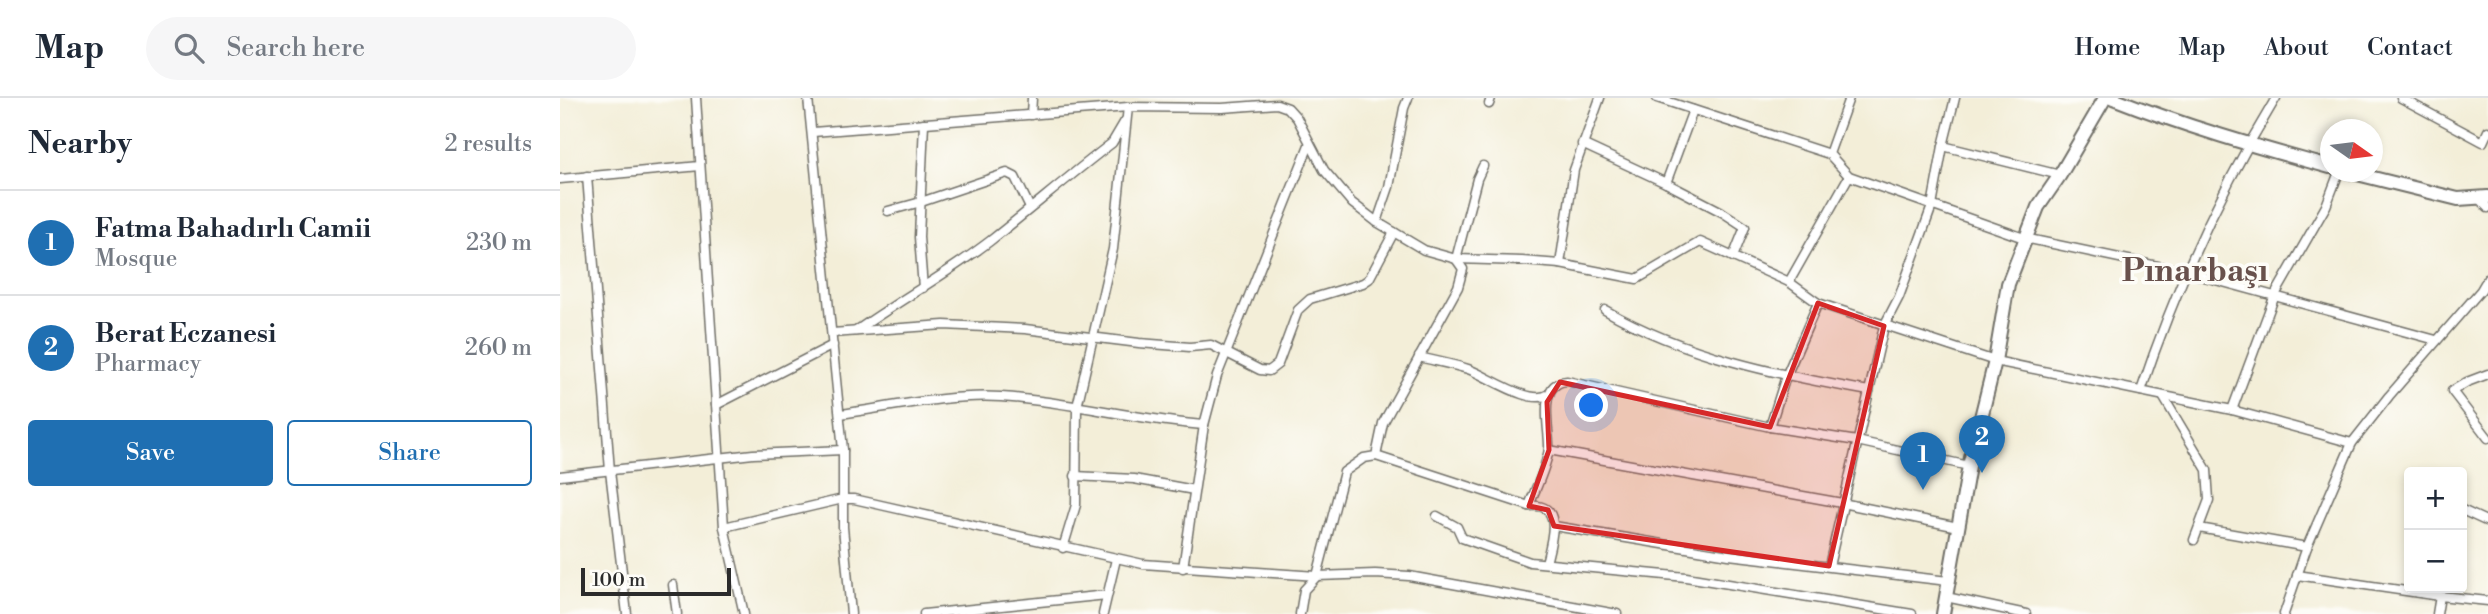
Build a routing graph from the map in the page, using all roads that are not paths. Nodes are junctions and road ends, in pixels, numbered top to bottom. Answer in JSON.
{"nodes":[{"id":1,"x":695,"y":98,"type":"edge"},
{"id":2,"x":808,"y":98,"type":"edge"},
{"id":3,"x":1032,"y":98,"type":"edge"},
{"id":4,"x":1408,"y":98,"type":"edge"},
{"id":5,"x":1600,"y":98,"type":"edge"},
{"id":6,"x":1657,"y":98,"type":"edge"},
{"id":7,"x":1849,"y":98,"type":"edge"},
{"id":8,"x":1955,"y":98,"type":"edge"},
{"id":9,"x":2105,"y":98,"type":"edge"},
{"id":10,"x":2113,"y":98,"type":"edge"},
{"id":11,"x":2276,"y":98,"type":"edge"},
{"id":12,"x":2401,"y":98,"type":"edge"},
{"id":13,"x":1206,"y":102,"type":"edge"},
{"id":14,"x":1128,"y":107,"type":"junction"},
{"id":15,"x":1693,"y":110,"type":"junction"},
{"id":16,"x":1031,"y":115,"type":"junction"},
{"id":17,"x":1127,"y":118,"type":"junction"},
{"id":18,"x":924,"y":123,"type":"junction"},
{"id":19,"x":2488,"y":131,"type":"edge"},
{"id":20,"x":813,"y":132,"type":"junction"},
{"id":21,"x":1582,"y":144,"type":"junction"},
{"id":22,"x":2248,"y":144,"type":"junction"},
{"id":23,"x":1309,"y":145,"type":"junction"},
{"id":24,"x":1943,"y":146,"type":"junction"},
{"id":25,"x":1829,"y":154,"type":"junction"},
{"id":26,"x":2320,"y":164,"type":"edge"},
{"id":27,"x":700,"y":166,"type":"junction"},
{"id":28,"x":1483,"y":166,"type":"dead end"},
{"id":29,"x":2060,"y":175,"type":"junction"},
{"id":30,"x":587,"y":176,"type":"junction"},
{"id":31,"x":1849,"y":176,"type":"junction"},
{"id":32,"x":560,"y":179,"type":"edge"},
{"id":33,"x":2383,"y":180,"type":"edge"},
{"id":34,"x":2335,"y":182,"type":"edge"},
{"id":35,"x":1665,"y":183,"type":"junction"},
{"id":36,"x":921,"y":202,"type":"junction"},
{"id":37,"x":2485,"y":202,"type":"edge"},
{"id":38,"x":1932,"y":205,"type":"junction"},
{"id":39,"x":1030,"y":208,"type":"junction"},
{"id":40,"x":888,"y":211,"type":"dead end"},
{"id":41,"x":1377,"y":222,"type":"junction"},
{"id":42,"x":1394,"y":232,"type":"junction"},
{"id":43,"x":2024,"y":238,"type":"junction"},
{"id":44,"x":1733,"y":257,"type":"junction"},
{"id":45,"x":1456,"y":259,"type":"junction"},
{"id":46,"x":1560,"y":264,"type":"junction"},
{"id":47,"x":2186,"y":272,"type":"junction"},
{"id":48,"x":2488,"y":278,"type":"edge"},
{"id":49,"x":1789,"y":282,"type":"junction"},
{"id":50,"x":923,"y":288,"type":"junction"},
{"id":51,"x":2276,"y":295,"type":"junction"},
{"id":52,"x":1818,"y":303,"type":"junction"},
{"id":53,"x":1605,"y":310,"type":"dead end"},
{"id":54,"x":1884,"y":326,"type":"junction"},
{"id":55,"x":855,"y":331,"type":"junction"},
{"id":56,"x":832,"y":333,"type":"junction"},
{"id":57,"x":1093,"y":338,"type":"junction"},
{"id":58,"x":2437,"y":340,"type":"junction"},
{"id":59,"x":833,"y":345,"type":"junction"},
{"id":60,"x":1227,"y":353,"type":"junction"},
{"id":61,"x":1419,"y":357,"type":"junction"},
{"id":62,"x":1995,"y":361,"type":"junction"},
{"id":63,"x":2488,"y":374,"type":"edge"},
{"id":64,"x":1786,"y":376,"type":"junction"},
{"id":65,"x":2141,"y":390,"type":"junction"},
{"id":66,"x":1869,"y":391,"type":"junction"},
{"id":67,"x":1549,"y":394,"type":"junction"},
{"id":68,"x":2164,"y":398,"type":"junction"},
{"id":69,"x":716,"y":405,"type":"junction"},
{"id":70,"x":1077,"y":407,"type":"junction"},
{"id":71,"x":2232,"y":410,"type":"junction"},
{"id":72,"x":840,"y":414,"type":"junction"},
{"id":73,"x":1204,"y":425,"type":"junction"},
{"id":74,"x":1770,"y":427,"type":"junction"},
{"id":75,"x":2488,"y":438,"type":"edge"},
{"id":76,"x":1857,"y":441,"type":"junction"},
{"id":77,"x":2352,"y":443,"type":"junction"},
{"id":78,"x":843,"y":450,"type":"junction"},
{"id":79,"x":1549,"y":450,"type":"junction"},
{"id":80,"x":1376,"y":456,"type":"junction"},
{"id":81,"x":720,"y":458,"type":"junction"},
{"id":82,"x":1969,"y":466,"type":"junction"},
{"id":83,"x":610,"y":471,"type":"junction"},
{"id":84,"x":560,"y":476,"type":"edge"},
{"id":85,"x":1075,"y":476,"type":"junction"},
{"id":86,"x":1194,"y":490,"type":"junction"},
{"id":87,"x":843,"y":499,"type":"junction"},
{"id":88,"x":1842,"y":503,"type":"junction"},
{"id":89,"x":1529,"y":506,"type":"junction"},
{"id":90,"x":2467,"y":512,"type":"edge"},
{"id":91,"x":1437,"y":516,"type":"dead end"},
{"id":92,"x":2488,"y":522,"type":"edge"},
{"id":93,"x":1554,"y":526,"type":"junction"},
{"id":94,"x":724,"y":527,"type":"junction"},
{"id":95,"x":1958,"y":527,"type":"junction"},
{"id":96,"x":2199,"y":528,"type":"junction"},
{"id":97,"x":2194,"y":540,"type":"dead end"},
{"id":98,"x":2308,"y":547,"type":"junction"},
{"id":99,"x":1063,"y":548,"type":"junction"},
{"id":100,"x":1116,"y":558,"type":"junction"},
{"id":101,"x":1546,"y":563,"type":"junction"},
{"id":102,"x":1829,"y":566,"type":"junction"},
{"id":103,"x":1183,"y":568,"type":"junction"},
{"id":104,"x":2297,"y":575,"type":"junction"},
{"id":105,"x":1317,"y":576,"type":"junction"},
{"id":106,"x":1948,"y":581,"type":"junction"},
{"id":107,"x":673,"y":584,"type":"dead end"},
{"id":108,"x":1107,"y":595,"type":"junction"},
{"id":109,"x":2440,"y":596,"type":"junction"},
{"id":110,"x":1946,"y":597,"type":"junction"},
{"id":111,"x":2488,"y":601,"type":"edge"},
{"id":112,"x":1004,"y":610,"type":"edge"},
{"id":113,"x":942,"y":613,"type":"edge"},
{"id":114,"x":627,"y":614,"type":"edge"},
{"id":115,"x":677,"y":614,"type":"edge"},
{"id":116,"x":744,"y":614,"type":"edge"},
{"id":117,"x":850,"y":614,"type":"edge"},
{"id":118,"x":924,"y":614,"type":"edge"},
{"id":119,"x":1103,"y":614,"type":"edge"},
{"id":120,"x":1300,"y":614,"type":"edge"},
{"id":121,"x":1617,"y":614,"type":"edge"},
{"id":122,"x":1913,"y":614,"type":"edge"},
{"id":123,"x":1943,"y":614,"type":"edge"},
{"id":124,"x":2026,"y":614,"type":"edge"},
{"id":125,"x":2284,"y":614,"type":"edge"},
{"id":126,"x":2437,"y":614,"type":"edge"}],
"edges":[{"from":1,"to":27,"type":"street"},
{"from":2,"to":20,"type":"street"},
{"from":3,"to":16,"type":"street"},
{"from":4,"to":41,"type":"street"},
{"from":5,"to":21,"type":"street"},
{"from":6,"to":15,"type":"street"},
{"from":7,"to":25,"type":"street"},
{"from":8,"to":24,"type":"street"},
{"from":9,"to":29,"type":"main road"},
{"from":10,"to":22,"type":"main road"},
{"from":11,"to":22,"type":"street"},
{"from":12,"to":19,"type":"street"},
{"from":13,"to":14,"type":"street"},
{"from":13,"to":23,"type":"street"},
{"from":14,"to":16,"type":"street"},
{"from":14,"to":17,"type":"street"},
{"from":15,"to":25,"type":"street"},
{"from":15,"to":35,"type":"street"},
{"from":16,"to":18,"type":"street"},
{"from":17,"to":39,"type":"street"},
{"from":17,"to":57,"type":"street"},
{"from":18,"to":20,"type":"street"},
{"from":18,"to":36,"type":"street"},
{"from":20,"to":56,"type":"street"},
{"from":21,"to":35,"type":"street"},
{"from":21,"to":46,"type":"street"},
{"from":22,"to":26,"type":"main road"},
{"from":22,"to":47,"type":"street"},
{"from":23,"to":41,"type":"street"},
{"from":23,"to":60,"type":"street"},
{"from":24,"to":29,"type":"street"},
{"from":24,"to":38,"type":"street"},
{"from":25,"to":31,"type":"street"},
{"from":27,"to":30,"type":"street"},
{"from":27,"to":69,"type":"street"},
{"from":28,"to":45,"type":"street"},
{"from":29,"to":43,"type":"main road"},
{"from":30,"to":32,"type":"street"},
{"from":30,"to":83,"type":"street"},
{"from":31,"to":38,"type":"street"},
{"from":31,"to":49,"type":"street"},
{"from":33,"to":37,"type":"main road"},
{"from":34,"to":51,"type":"street"},
{"from":35,"to":44,"type":"street"},
{"from":36,"to":39,"type":"street"},
{"from":36,"to":40,"type":"street"},
{"from":36,"to":50,"type":"street"},
{"from":38,"to":43,"type":"street"},
{"from":38,"to":54,"type":"street"},
{"from":39,"to":50,"type":"street"},
{"from":41,"to":42,"type":"street"},
{"from":42,"to":45,"type":"street"},
{"from":42,"to":60,"type":"street"},
{"from":43,"to":47,"type":"street"},
{"from":43,"to":62,"type":"main road"},
{"from":44,"to":46,"type":"street"},
{"from":44,"to":49,"type":"street"},
{"from":45,"to":46,"type":"street"},
{"from":45,"to":61,"type":"street"},
{"from":47,"to":51,"type":"street"},
{"from":47,"to":65,"type":"street"},
{"from":48,"to":58,"type":"street"},
{"from":49,"to":52,"type":"street"},
{"from":50,"to":55,"type":"street"},
{"from":51,"to":58,"type":"street"},
{"from":51,"to":71,"type":"street"},
{"from":52,"to":54,"type":"street"},
{"from":52,"to":64,"type":"street"},
{"from":53,"to":64,"type":"street"},
{"from":54,"to":62,"type":"street"},
{"from":54,"to":66,"type":"street"},
{"from":55,"to":56,"type":"street"},
{"from":55,"to":57,"type":"street"},
{"from":56,"to":59,"type":"street"},
{"from":57,"to":60,"type":"street"},
{"from":57,"to":70,"type":"street"},
{"from":58,"to":77,"type":"street"},
{"from":59,"to":69,"type":"street"},
{"from":59,"to":72,"type":"street"},
{"from":60,"to":73,"type":"street"},
{"from":61,"to":67,"type":"street"},
{"from":61,"to":80,"type":"street"},
{"from":62,"to":65,"type":"street"},
{"from":62,"to":82,"type":"main road"},
{"from":63,"to":75,"type":"street"},
{"from":64,"to":66,"type":"street"},
{"from":64,"to":74,"type":"street"},
{"from":65,"to":68,"type":"street"},
{"from":66,"to":76,"type":"street"},
{"from":67,"to":74,"type":"street"},
{"from":67,"to":79,"type":"street"},
{"from":68,"to":71,"type":"street"},
{"from":68,"to":96,"type":"street"},
{"from":69,"to":81,"type":"street"},
{"from":70,"to":72,"type":"street"},
{"from":70,"to":73,"type":"street"},
{"from":70,"to":85,"type":"street"},
{"from":71,"to":77,"type":"street"},
{"from":72,"to":78,"type":"street"},
{"from":73,"to":86,"type":"street"},
{"from":74,"to":76,"type":"street"},
{"from":76,"to":82,"type":"street"},
{"from":76,"to":88,"type":"street"},
{"from":77,"to":98,"type":"street"},
{"from":78,"to":81,"type":"street"},
{"from":78,"to":87,"type":"street"},
{"from":79,"to":88,"type":"street"},
{"from":79,"to":89,"type":"street"},
{"from":80,"to":89,"type":"street"},
{"from":80,"to":105,"type":"street"},
{"from":81,"to":83,"type":"street"},
{"from":81,"to":94,"type":"street"},
{"from":82,"to":95,"type":"main road"},
{"from":83,"to":84,"type":"street"},
{"from":83,"to":114,"type":"street"},
{"from":85,"to":86,"type":"street"},
{"from":85,"to":99,"type":"street"},
{"from":86,"to":103,"type":"street"},
{"from":87,"to":94,"type":"street"},
{"from":87,"to":99,"type":"street"},
{"from":87,"to":117,"type":"street"},
{"from":88,"to":95,"type":"street"},
{"from":88,"to":102,"type":"street"},
{"from":89,"to":93,"type":"street"},
{"from":90,"to":92,"type":"street"},
{"from":91,"to":101,"type":"street"},
{"from":93,"to":101,"type":"street"},
{"from":93,"to":102,"type":"street"},
{"from":94,"to":116,"type":"street"},
{"from":95,"to":106,"type":"main road"},
{"from":96,"to":97,"type":"street"},
{"from":96,"to":98,"type":"street"},
{"from":98,"to":104,"type":"street"},
{"from":99,"to":100,"type":"street"},
{"from":100,"to":103,"type":"street"},
{"from":100,"to":108,"type":"street"},
{"from":101,"to":122,"type":"street"},
{"from":102,"to":106,"type":"street"},
{"from":103,"to":105,"type":"street"},
{"from":104,"to":109,"type":"street"},
{"from":104,"to":125,"type":"street"},
{"from":105,"to":120,"type":"street"},
{"from":105,"to":121,"type":"street"},
{"from":106,"to":110,"type":"main road"},
{"from":107,"to":115,"type":"street"},
{"from":108,"to":112,"type":"street"},
{"from":108,"to":119,"type":"street"},
{"from":109,"to":111,"type":"street"},
{"from":109,"to":126,"type":"street"},
{"from":110,"to":123,"type":"main road"},
{"from":110,"to":124,"type":"street"},
{"from":112,"to":113,"type":"street"},
{"from":113,"to":118,"type":"street"}]}
